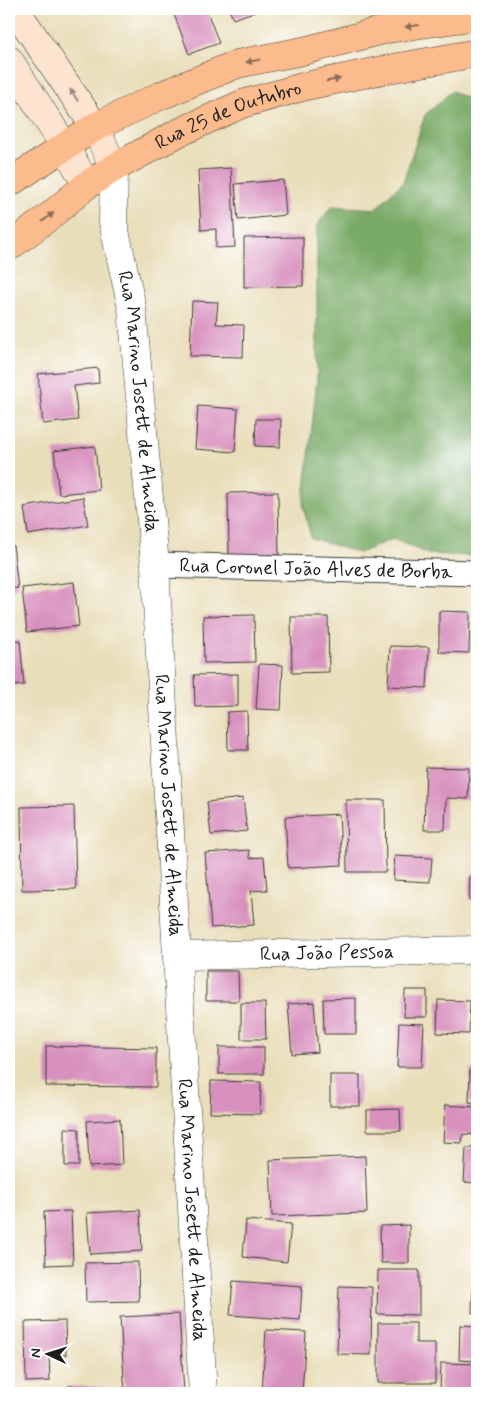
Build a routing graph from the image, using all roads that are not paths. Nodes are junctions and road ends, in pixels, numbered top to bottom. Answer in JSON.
{"nodes":[{"id":1,"x":15,"y":9,"type":"edge"},
{"id":2,"x":477,"y":16,"type":"edge"},
{"id":3,"x":477,"y":53,"type":"edge"},
{"id":4,"x":9,"y":60,"type":"edge"},
{"id":5,"x":95,"y":127,"type":"junction"},
{"id":6,"x":65,"y":147,"type":"junction"},
{"id":7,"x":114,"y":168,"type":"junction"},
{"id":8,"x":9,"y":183,"type":"edge"},
{"id":9,"x":87,"y":184,"type":"junction"},
{"id":10,"x":113,"y":222,"type":"junction"},
{"id":11,"x":9,"y":247,"type":"edge"},
{"id":12,"x":156,"y":565,"type":"junction"},
{"id":13,"x":477,"y":572,"type":"edge"},
{"id":14,"x":477,"y":950,"type":"edge"},
{"id":15,"x":177,"y":956,"type":"junction"},
{"id":16,"x":203,"y":1393,"type":"edge"}],
"edges":[{"from":5,"to":1,"type":"main road","one_way":true},
{"from":2,"to":5,"type":"main road","name":"Rua 25 de Outubro","one_way":true},
{"from":7,"to":3,"type":"main road","name":"Rua 25 de Outubro","one_way":true},
{"from":4,"to":6,"type":"main road"},
{"from":5,"to":6,"type":"main road","name":"Rua 25 de Outubro"},
{"from":5,"to":7,"type":"main road"},
{"from":6,"to":8,"type":"main road","name":"Rua 25 de Outubro"},
{"from":6,"to":9,"type":"main road"},
{"from":7,"to":9,"type":"main road","name":"Rua 25 de Outubro"},
{"from":7,"to":10,"type":"street","name":"Rua Marino Josett de Almeida"},
{"from":9,"to":10,"type":"street","name":"Rua Marino Josett de Almeida"},
{"from":11,"to":9,"type":"main road","name":"Rua 25 de Outubro","one_way":true},
{"from":10,"to":12,"type":"street","name":"Rua Marino Josett de Almeida"},
{"from":12,"to":13,"type":"street","name":"Rua Coronel João Alves de Borba"},
{"from":12,"to":15,"type":"street","name":"Rua Marino Josett de Almeida"},
{"from":14,"to":15,"type":"street","name":"Rua João Pessoa"},
{"from":15,"to":16,"type":"street","name":"Rua Marino Josett de Almeida"}]}
